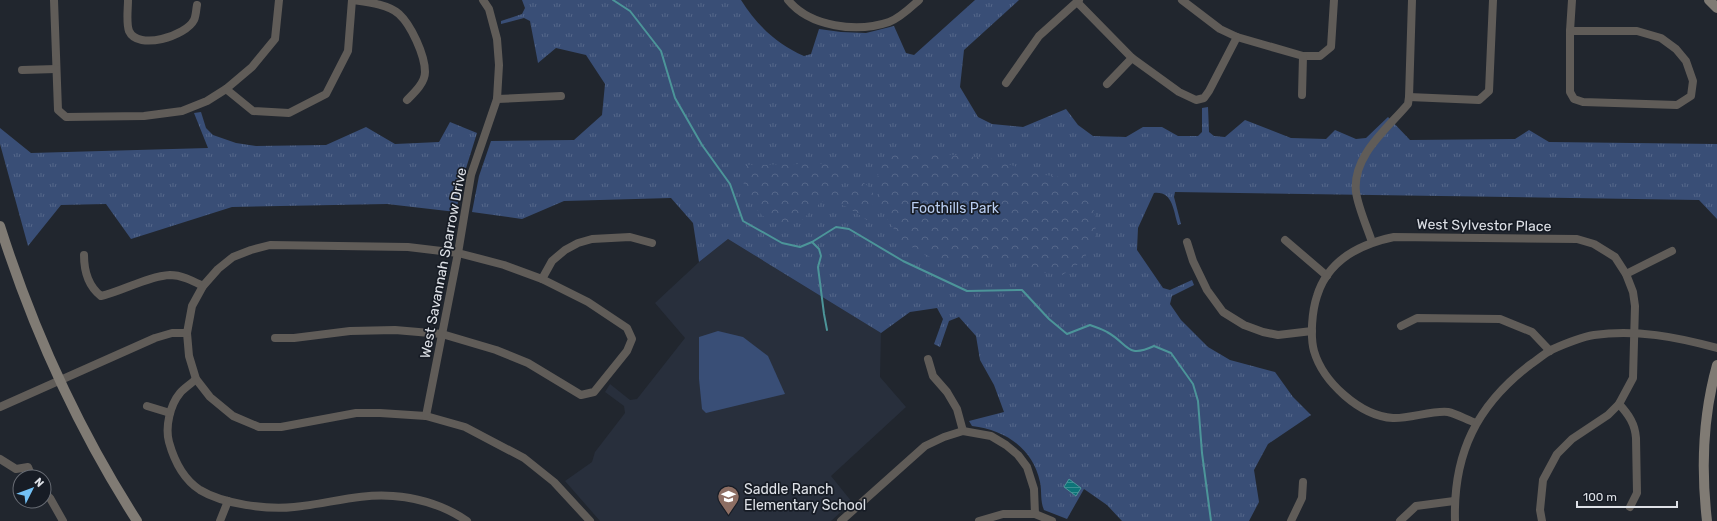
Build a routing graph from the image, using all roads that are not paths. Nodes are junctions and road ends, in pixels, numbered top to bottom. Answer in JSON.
{"nodes":[{"id":1,"x":54,"y":0,"type":"edge"},
{"id":2,"x":128,"y":0,"type":"edge"},
{"id":3,"x":279,"y":0,"type":"edge"},
{"id":4,"x":352,"y":0,"type":"edge"},
{"id":5,"x":482,"y":0,"type":"edge"},
{"id":6,"x":788,"y":0,"type":"edge"},
{"id":7,"x":919,"y":0,"type":"edge"},
{"id":8,"x":1182,"y":0,"type":"edge"},
{"id":9,"x":1334,"y":0,"type":"edge"},
{"id":10,"x":1412,"y":0,"type":"edge"},
{"id":11,"x":1493,"y":0,"type":"edge"},
{"id":12,"x":1572,"y":0,"type":"edge"},
{"id":13,"x":1709,"y":0,"type":"edge"},
{"id":14,"x":1078,"y":1,"type":"edge"},
{"id":15,"x":197,"y":5,"type":"dead end"},
{"id":16,"x":1717,"y":8,"type":"edge"},
{"id":17,"x":1570,"y":31,"type":"junction"},
{"id":18,"x":1237,"y":37,"type":"junction"},
{"id":19,"x":1303,"y":56,"type":"junction"},
{"id":20,"x":1132,"y":58,"type":"junction"},
{"id":21,"x":56,"y":69,"type":"junction"},
{"id":22,"x":22,"y":70,"type":"dead end"},
{"id":23,"x":1006,"y":83,"type":"dead end"},
{"id":24,"x":1107,"y":84,"type":"dead end"},
{"id":25,"x":226,"y":90,"type":"junction"},
{"id":26,"x":1302,"y":95,"type":"dead end"},
{"id":27,"x":562,"y":96,"type":"dead end"},
{"id":28,"x":1409,"y":97,"type":"junction"},
{"id":29,"x":497,"y":99,"type":"junction"},
{"id":30,"x":407,"y":100,"type":"dead end"},
{"id":31,"x":0,"y":226,"type":"edge"},
{"id":32,"x":1285,"y":240,"type":"dead end"},
{"id":33,"x":1187,"y":242,"type":"dead end"},
{"id":34,"x":1372,"y":242,"type":"junction"},
{"id":35,"x":652,"y":243,"type":"dead end"},
{"id":36,"x":1672,"y":251,"type":"dead end"},
{"id":37,"x":458,"y":253,"type":"junction"},
{"id":38,"x":84,"y":255,"type":"dead end"},
{"id":39,"x":1626,"y":274,"type":"junction"},
{"id":40,"x":1327,"y":276,"type":"junction"},
{"id":41,"x":542,"y":279,"type":"junction"},
{"id":42,"x":203,"y":286,"type":"junction"},
{"id":43,"x":1401,"y":326,"type":"dead end"},
{"id":44,"x":1312,"y":331,"type":"junction"},
{"id":45,"x":187,"y":333,"type":"junction"},
{"id":46,"x":1635,"y":333,"type":"junction"},
{"id":47,"x":442,"y":334,"type":"junction"},
{"id":48,"x":275,"y":338,"type":"dead end"},
{"id":49,"x":1717,"y":348,"type":"edge"},
{"id":50,"x":1550,"y":351,"type":"junction"},
{"id":51,"x":928,"y":359,"type":"dead end"},
{"id":52,"x":1717,"y":365,"type":"edge"},
{"id":53,"x":196,"y":379,"type":"junction"},
{"id":54,"x":59,"y":380,"type":"junction"},
{"id":55,"x":1619,"y":404,"type":"junction"},
{"id":56,"x":147,"y":406,"type":"dead end"},
{"id":57,"x":0,"y":407,"type":"edge"},
{"id":58,"x":170,"y":413,"type":"junction"},
{"id":59,"x":426,"y":416,"type":"junction"},
{"id":60,"x":1476,"y":423,"type":"junction"},
{"id":61,"x":963,"y":431,"type":"junction"},
{"id":62,"x":0,"y":459,"type":"edge"},
{"id":63,"x":16,"y":469,"type":"edge"},
{"id":64,"x":16,"y":469,"type":"edge"},
{"id":65,"x":29,"y":469,"type":"edge"},
{"id":66,"x":1303,"y":482,"type":"dead end"},
{"id":67,"x":228,"y":501,"type":"junction"},
{"id":68,"x":1454,"y":501,"type":"junction"},
{"id":69,"x":52,"y":502,"type":"edge"},
{"id":70,"x":1630,"y":507,"type":"dead end"},
{"id":71,"x":1035,"y":514,"type":"junction"},
{"id":72,"x":62,"y":521,"type":"edge"},
{"id":73,"x":137,"y":521,"type":"edge"},
{"id":74,"x":220,"y":521,"type":"edge"},
{"id":75,"x":467,"y":521,"type":"edge"},
{"id":76,"x":590,"y":521,"type":"edge"},
{"id":77,"x":841,"y":521,"type":"edge"},
{"id":78,"x":979,"y":521,"type":"edge"},
{"id":79,"x":1052,"y":521,"type":"edge"},
{"id":80,"x":1291,"y":521,"type":"edge"},
{"id":81,"x":1400,"y":521,"type":"edge"},
{"id":82,"x":1455,"y":521,"type":"edge"},
{"id":83,"x":1542,"y":521,"type":"edge"},
{"id":84,"x":1707,"y":521,"type":"edge"}],
"edges":[{"from":1,"to":21,"type":"street"},
{"from":2,"to":15,"type":"street"},
{"from":3,"to":25,"type":"street"},
{"from":4,"to":25,"type":"street"},
{"from":4,"to":30,"type":"street"},
{"from":5,"to":29,"type":"street","name":"West Savannah Sparrow Drive"},
{"from":6,"to":7,"type":"street"},
{"from":8,"to":18,"type":"street"},
{"from":9,"to":19,"type":"street"},
{"from":10,"to":28,"type":"street"},
{"from":11,"to":28,"type":"street"},
{"from":12,"to":17,"type":"street"},
{"from":13,"to":16,"type":"main road"},
{"from":14,"to":20,"type":"street"},
{"from":14,"to":23,"type":"street"},
{"from":17,"to":17,"type":"street"},
{"from":18,"to":19,"type":"street"},
{"from":18,"to":20,"type":"street"},
{"from":19,"to":26,"type":"street"},
{"from":20,"to":24,"type":"street"},
{"from":21,"to":22,"type":"street"},
{"from":21,"to":25,"type":"street"},
{"from":27,"to":29,"type":"street"},
{"from":28,"to":34,"type":"street"},
{"from":29,"to":37,"type":"street","name":"West Savannah Sparrow Drive"},
{"from":31,"to":54,"type":"main road"},
{"from":32,"to":40,"type":"street"},
{"from":33,"to":44,"type":"street"},
{"from":34,"to":39,"type":"street","name":"West Sylvestor Place"},
{"from":34,"to":40,"type":"street","name":"West Sylvestor Place"},
{"from":35,"to":41,"type":"street"},
{"from":36,"to":39,"type":"street"},
{"from":37,"to":41,"type":"street"},
{"from":37,"to":42,"type":"street"},
{"from":37,"to":47,"type":"street","name":"West Savannah Sparrow Drive"},
{"from":38,"to":42,"type":"street"},
{"from":39,"to":46,"type":"street","name":"West Sylvestor Place"},
{"from":40,"to":44,"type":"street","name":"West Sylvestor Place"},
{"from":41,"to":47,"type":"street"},
{"from":42,"to":45,"type":"street"},
{"from":43,"to":50,"type":"street"},
{"from":44,"to":60,"type":"street","name":"West Sylvestor Place"},
{"from":45,"to":53,"type":"street"},
{"from":45,"to":54,"type":"street"},
{"from":46,"to":49,"type":"street"},
{"from":46,"to":50,"type":"street"},
{"from":46,"to":55,"type":"street","name":"West Sylvestor Place"},
{"from":47,"to":48,"type":"street"},
{"from":47,"to":59,"type":"street","name":"West Savannah Sparrow Drive"},
{"from":50,"to":60,"type":"street"},
{"from":51,"to":61,"type":"street"},
{"from":52,"to":84,"type":"main road"},
{"from":53,"to":58,"type":"street"},
{"from":53,"to":59,"type":"street"},
{"from":54,"to":57,"type":"street"},
{"from":54,"to":73,"type":"main road"},
{"from":55,"to":70,"type":"street"},
{"from":55,"to":83,"type":"street","name":"West Sylvestor Place"},
{"from":56,"to":58,"type":"street"},
{"from":58,"to":67,"type":"street"},
{"from":59,"to":76,"type":"street"},
{"from":60,"to":68,"type":"street"},
{"from":61,"to":71,"type":"street"},
{"from":61,"to":77,"type":"street"},
{"from":62,"to":63,"type":"street"},
{"from":64,"to":65,"type":"street"},
{"from":66,"to":80,"type":"street"},
{"from":67,"to":74,"type":"street"},
{"from":67,"to":75,"type":"street"},
{"from":68,"to":81,"type":"street"},
{"from":68,"to":82,"type":"street"},
{"from":69,"to":72,"type":"street"},
{"from":71,"to":78,"type":"street"},
{"from":71,"to":79,"type":"street"}]}
